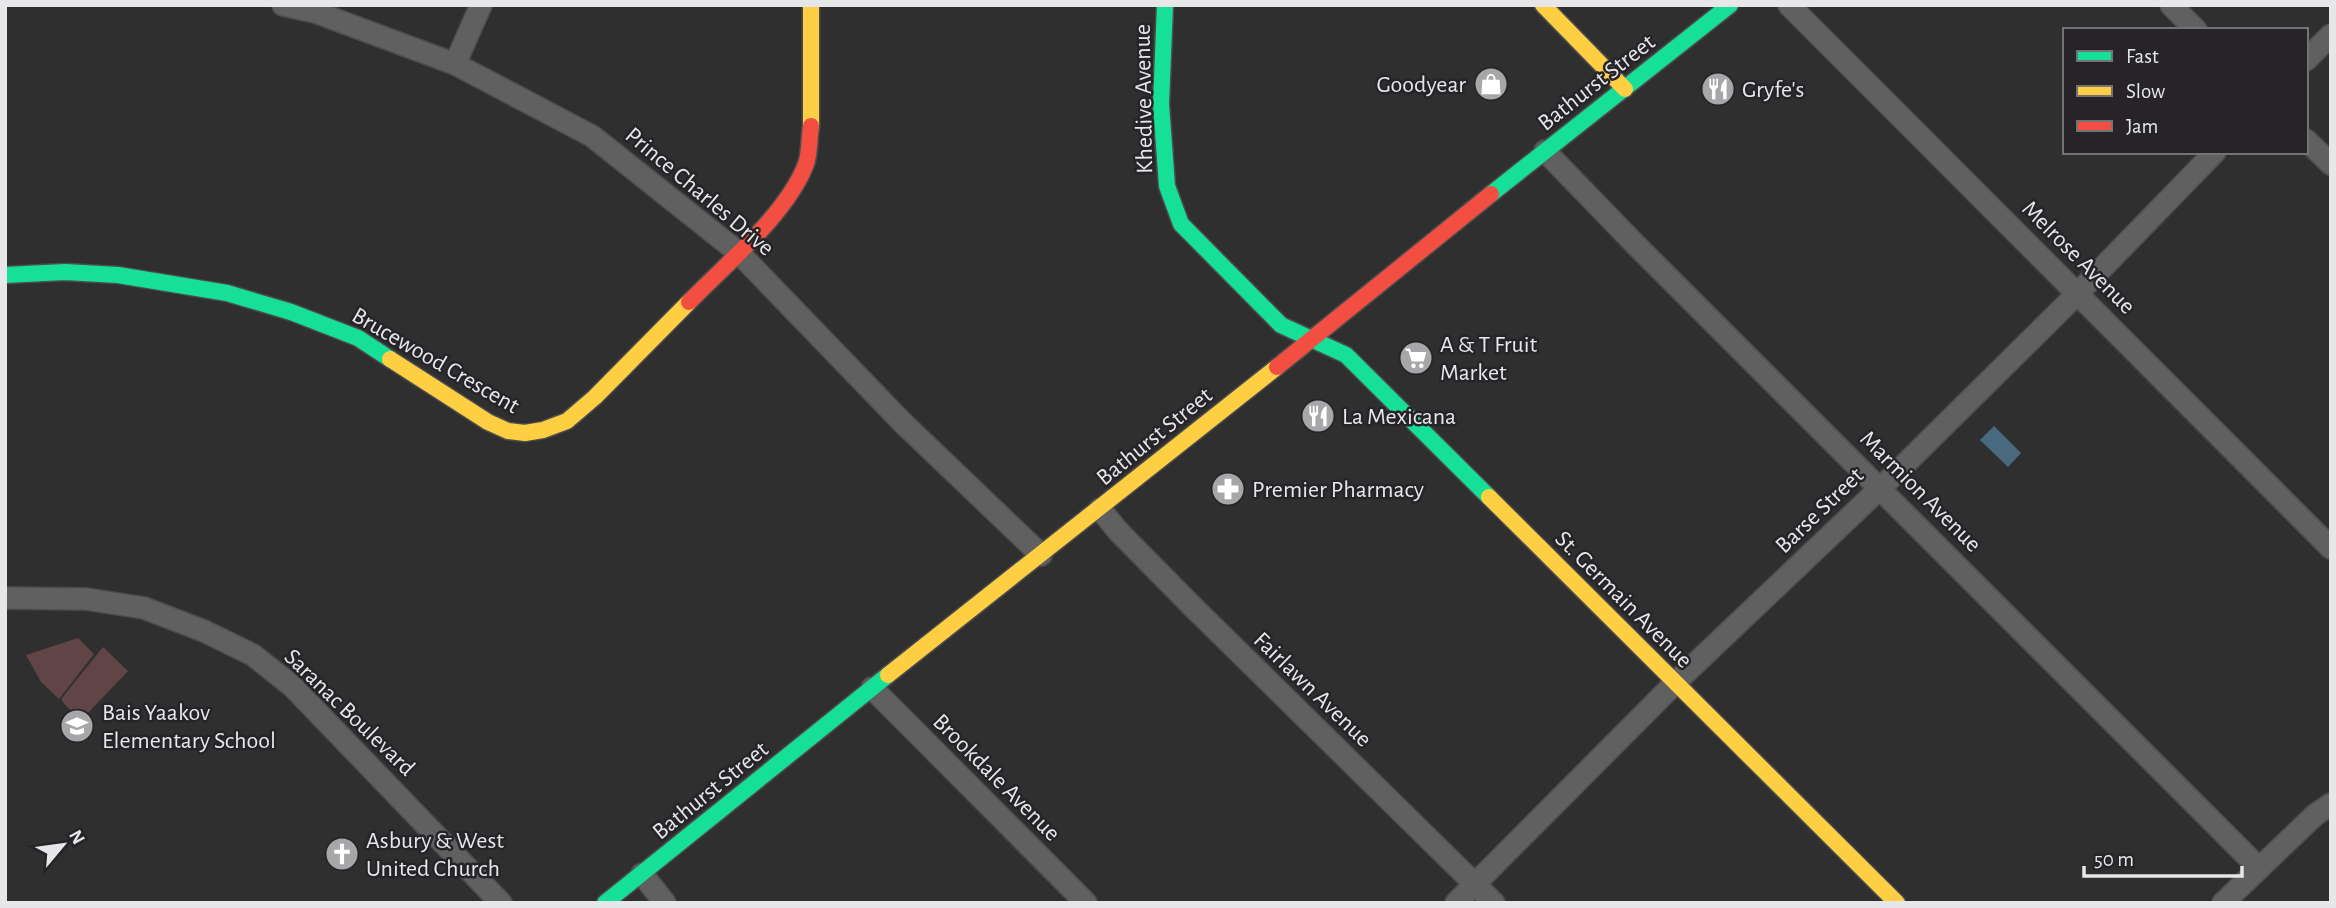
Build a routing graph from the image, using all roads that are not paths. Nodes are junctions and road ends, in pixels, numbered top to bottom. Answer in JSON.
{"nodes":[{"id":1,"x":283,"y":5,"type":"edge"},
{"id":2,"x":481,"y":5,"type":"edge"},
{"id":3,"x":811,"y":5,"type":"edge"},
{"id":4,"x":1165,"y":5,"type":"edge"},
{"id":5,"x":1542,"y":5,"type":"edge"},
{"id":6,"x":1730,"y":5,"type":"edge"},
{"id":7,"x":1790,"y":5,"type":"edge"},
{"id":8,"x":2171,"y":5,"type":"edge"},
{"id":9,"x":2194,"y":28,"type":"edge"},
{"id":10,"x":2331,"y":35,"type":"edge"},
{"id":11,"x":2308,"y":58,"type":"edge"},
{"id":12,"x":455,"y":64,"type":"junction"},
{"id":13,"x":1625,"y":89,"type":"junction"},
{"id":14,"x":2308,"y":142,"type":"edge"},
{"id":15,"x":1545,"y":151,"type":"junction"},
{"id":16,"x":2214,"y":154,"type":"edge"},
{"id":17,"x":2331,"y":164,"type":"edge"},
{"id":18,"x":739,"y":253,"type":"junction"},
{"id":19,"x":5,"y":275,"type":"edge"},
{"id":20,"x":2078,"y":293,"type":"junction"},
{"id":21,"x":1312,"y":339,"type":"junction"},
{"id":22,"x":1881,"y":488,"type":"junction"},
{"id":23,"x":1100,"y":509,"type":"junction"},
{"id":24,"x":2331,"y":548,"type":"edge"},
{"id":25,"x":1041,"y":555,"type":"junction"},
{"id":26,"x":5,"y":598,"type":"edge"},
{"id":27,"x":1676,"y":682,"type":"junction"},
{"id":28,"x":872,"y":688,"type":"junction"},
{"id":29,"x":2331,"y":804,"type":"edge"},
{"id":30,"x":2259,"y":867,"type":"junction"},
{"id":31,"x":642,"y":874,"type":"junction"},
{"id":32,"x":1475,"y":884,"type":"junction"},
{"id":33,"x":501,"y":903,"type":"edge"},
{"id":34,"x":605,"y":903,"type":"edge"},
{"id":35,"x":665,"y":903,"type":"edge"},
{"id":36,"x":1086,"y":903,"type":"edge"},
{"id":37,"x":1456,"y":903,"type":"edge"},
{"id":38,"x":1494,"y":903,"type":"edge"},
{"id":39,"x":1897,"y":903,"type":"edge"},
{"id":40,"x":2223,"y":903,"type":"edge"}],
"edges":[{"from":1,"to":12,"type":"street","name":"Prince Charles Drive"},
{"from":2,"to":12,"type":"street"},
{"from":3,"to":18,"type":"street","name":"Brucewood Crescent"},
{"from":4,"to":21,"type":"street","name":"Khedive Avenue"},
{"from":5,"to":13,"type":"street"},
{"from":6,"to":13,"type":"street","name":"Bathurst Street"},
{"from":7,"to":20,"type":"street","name":"Melrose Avenue"},
{"from":8,"to":9,"type":"street"},
{"from":10,"to":11,"type":"street"},
{"from":12,"to":18,"type":"street","name":"Prince Charles Drive"},
{"from":13,"to":15,"type":"street","name":"Bathurst Street"},
{"from":14,"to":17,"type":"street"},
{"from":15,"to":21,"type":"street","name":"Bathurst Street"},
{"from":15,"to":22,"type":"street","name":"Marmion Avenue"},
{"from":16,"to":20,"type":"street","name":"Barse Street"},
{"from":18,"to":19,"type":"street","name":"Brucewood Crescent"},
{"from":18,"to":25,"type":"street","name":"Prince Charles Drive"},
{"from":20,"to":22,"type":"street","name":"Barse Street"},
{"from":20,"to":24,"type":"street","name":"Melrose Avenue"},
{"from":21,"to":23,"type":"street","name":"Bathurst Street"},
{"from":21,"to":27,"type":"street","name":"St. Germain Avenue"},
{"from":22,"to":27,"type":"street","name":"Barse Street"},
{"from":22,"to":30,"type":"street","name":"Marmion Avenue"},
{"from":23,"to":25,"type":"street","name":"Bathurst Street"},
{"from":23,"to":32,"type":"street","name":"Fairlawn Avenue"},
{"from":25,"to":28,"type":"street","name":"Bathurst Street"},
{"from":26,"to":33,"type":"street","name":"Saranac Boulevard"},
{"from":27,"to":32,"type":"street","name":"Barse Street"},
{"from":27,"to":39,"type":"street","name":"St. Germain Avenue"},
{"from":28,"to":31,"type":"street","name":"Bathurst Street"},
{"from":28,"to":36,"type":"street","name":"Brookdale Avenue"},
{"from":29,"to":30,"type":"street"},
{"from":30,"to":40,"type":"street"},
{"from":31,"to":34,"type":"street","name":"Bathurst Street"},
{"from":31,"to":35,"type":"street"},
{"from":32,"to":37,"type":"street","name":"Barse Street"},
{"from":32,"to":38,"type":"street","name":"Fairlawn Avenue"}]}
